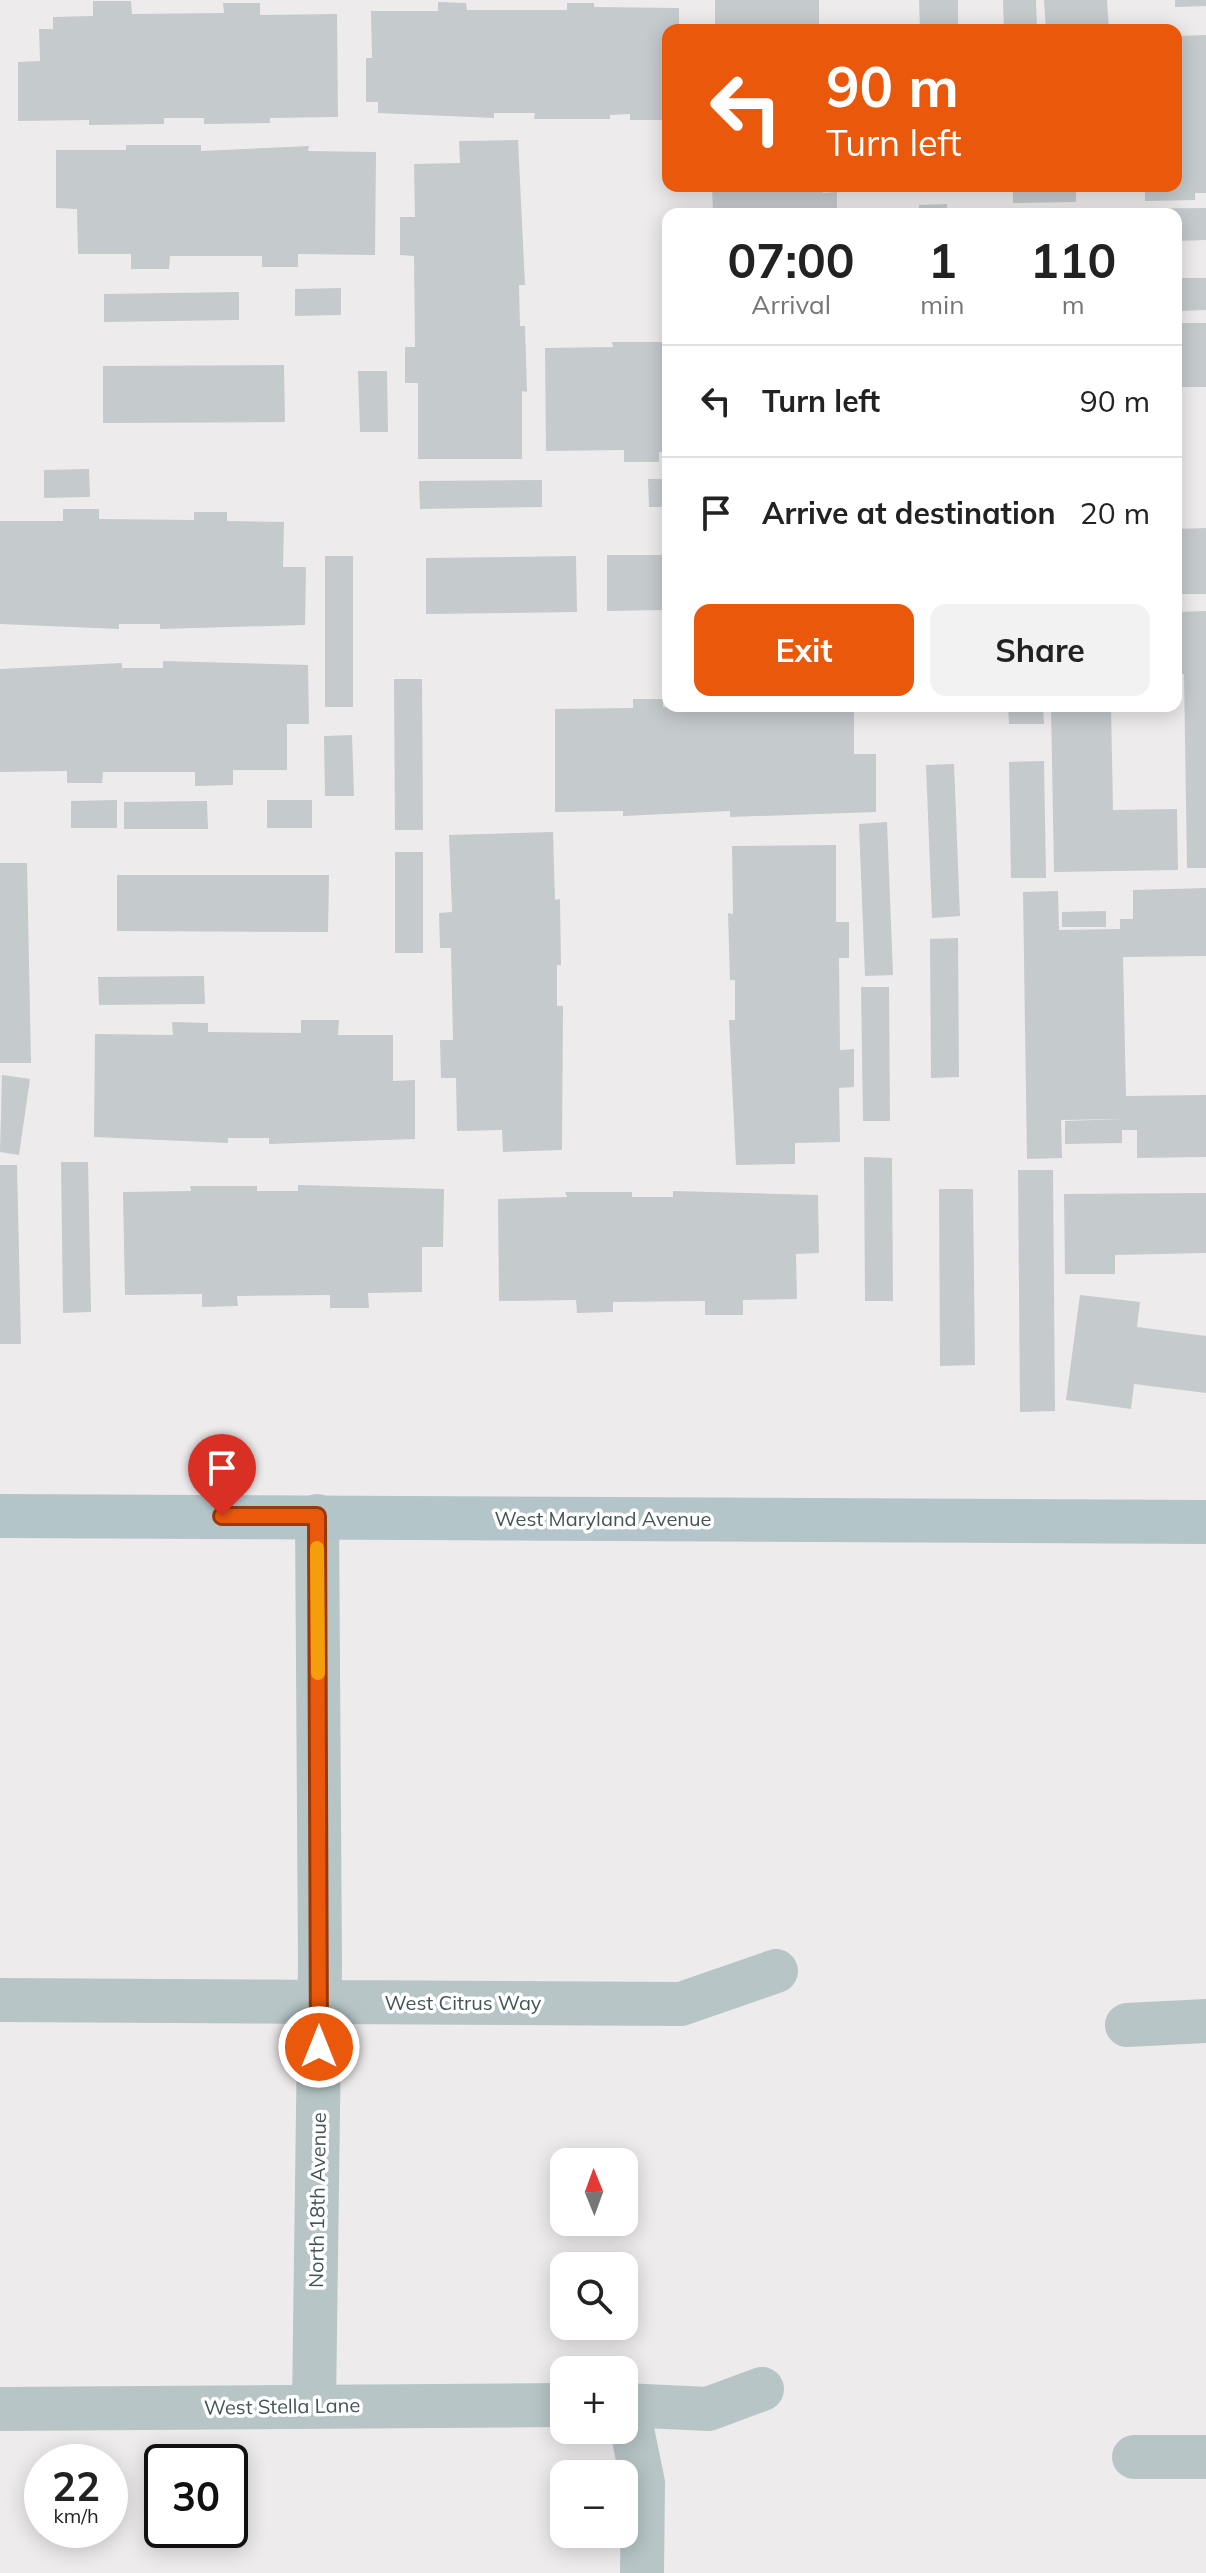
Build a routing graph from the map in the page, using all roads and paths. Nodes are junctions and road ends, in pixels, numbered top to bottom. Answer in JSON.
{"nodes":[{"id":1,"x":0,"y":1516,"type":"edge"},
{"id":2,"x":317,"y":1516,"type":"junction"},
{"id":3,"x":1206,"y":1522,"type":"edge"},
{"id":4,"x":776,"y":1971,"type":"dead end"},
{"id":5,"x":0,"y":2000,"type":"edge"},
{"id":6,"x":319,"y":2001,"type":"junction"},
{"id":7,"x":1206,"y":2021,"type":"edge"},
{"id":8,"x":1127,"y":2025,"type":"dead end"},
{"id":9,"x":762,"y":2389,"type":"dead end"},
{"id":10,"x":314,"y":2405,"type":"junction"},
{"id":11,"x":550,"y":2405,"type":"edge"},
{"id":12,"x":638,"y":2406,"type":"edge"},
{"id":13,"x":0,"y":2409,"type":"edge"},
{"id":14,"x":634,"y":2444,"type":"edge"},
{"id":15,"x":1134,"y":2457,"type":"dead end"},
{"id":16,"x":1206,"y":2457,"type":"edge"},
{"id":17,"x":642,"y":2573,"type":"edge"}],
"edges":[{"from":1,"to":2,"type":"street","name":"West Maryland Avenue"},
{"from":2,"to":3,"type":"street","name":"West Maryland Avenue"},
{"from":2,"to":6,"type":"street","name":"North 18th Avenue"},
{"from":4,"to":6,"type":"street","name":"West Citrus Way"},
{"from":5,"to":6,"type":"street","name":"West Citrus Way"},
{"from":6,"to":10,"type":"street","name":"North 18th Avenue"},
{"from":7,"to":8,"type":"street"},
{"from":9,"to":12,"type":"street"},
{"from":10,"to":11,"type":"street","name":"West Stella Lane"},
{"from":10,"to":13,"type":"street","name":"West Stella Lane"},
{"from":14,"to":17,"type":"street"},
{"from":15,"to":16,"type":"street"}]}
